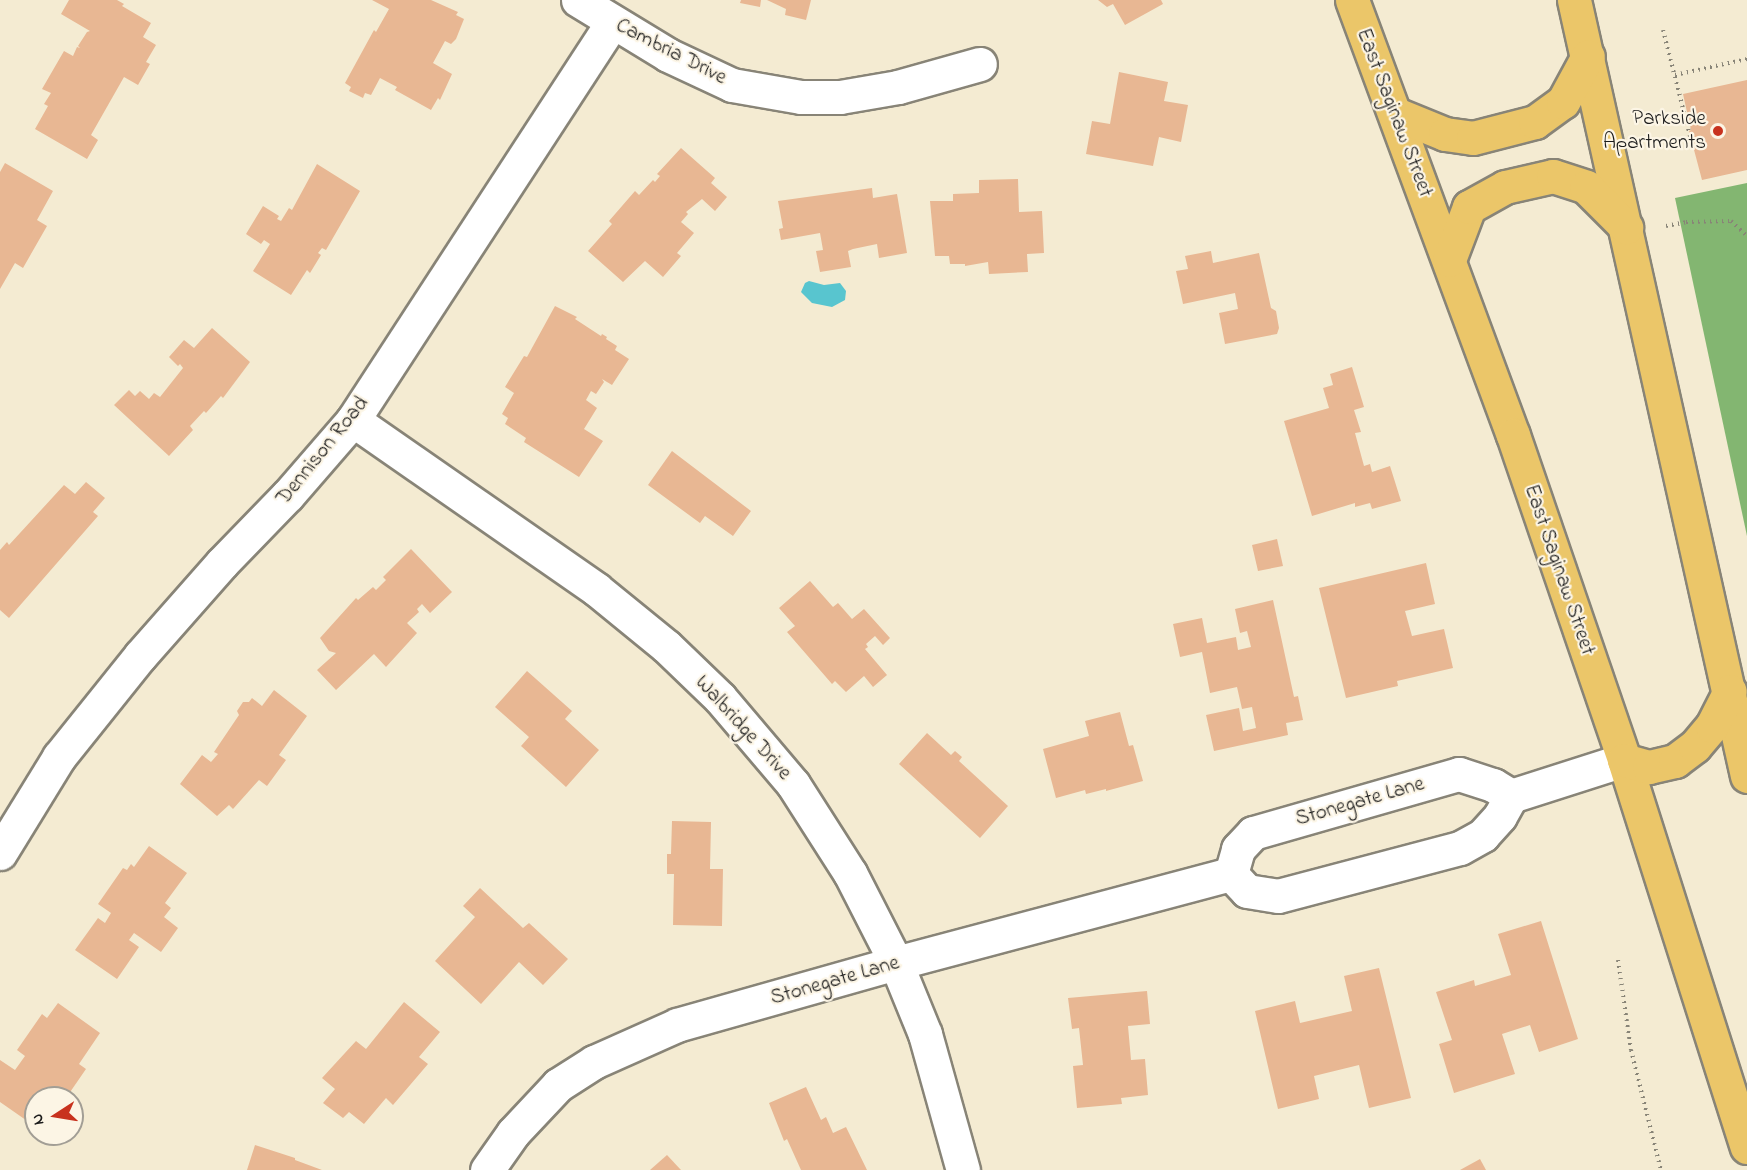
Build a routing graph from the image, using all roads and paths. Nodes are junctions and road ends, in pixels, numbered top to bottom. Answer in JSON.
{"nodes":[{"id":1,"x":578,"y":0,"type":"edge"},
{"id":2,"x":1352,"y":0,"type":"edge"},
{"id":3,"x":1575,"y":0,"type":"edge"},
{"id":4,"x":612,"y":22,"type":"junction"},
{"id":5,"x":1663,"y":30,"type":"dead end"},
{"id":6,"x":1588,"y":56,"type":"junction"},
{"id":7,"x":1747,"y":59,"type":"edge"},
{"id":8,"x":980,"y":64,"type":"dead end"},
{"id":9,"x":1675,"y":75,"type":"junction"},
{"id":10,"x":1396,"y":114,"type":"junction"},
{"id":11,"x":1691,"y":140,"type":"dead end"},
{"id":12,"x":1666,"y":226,"type":"dead end"},
{"id":13,"x":1626,"y":227,"type":"junction"},
{"id":14,"x":1747,"y":236,"type":"edge"},
{"id":15,"x":1449,"y":260,"type":"junction"},
{"id":16,"x":352,"y":420,"type":"junction"},
{"id":17,"x":1730,"y":691,"type":"junction"},
{"id":18,"x":1624,"y":760,"type":"junction"},
{"id":19,"x":1747,"y":776,"type":"edge"},
{"id":20,"x":1511,"y":796,"type":"junction"},
{"id":21,"x":0,"y":853,"type":"edge"},
{"id":22,"x":1231,"y":874,"type":"junction"},
{"id":23,"x":1618,"y":960,"type":"dead end"},
{"id":24,"x":896,"y":963,"type":"junction"},
{"id":25,"x":1747,"y":1147,"type":"edge"},
{"id":26,"x":487,"y":1170,"type":"edge"},
{"id":27,"x":963,"y":1170,"type":"edge"},
{"id":28,"x":1661,"y":1170,"type":"edge"}],
"edges":[{"from":1,"to":4,"type":"street","name":"Cambria Drive"},
{"from":2,"to":10,"type":"main road","name":"East Saginaw Street"},
{"from":3,"to":6,"type":"main road"},
{"from":4,"to":8,"type":"street","name":"Cambria Drive"},
{"from":4,"to":16,"type":"street","name":"Dennison Road"},
{"from":5,"to":9,"type":"path"},
{"from":6,"to":10,"type":"main road"},
{"from":6,"to":13,"type":"main road"},
{"from":7,"to":9,"type":"path"},
{"from":9,"to":11,"type":"path"},
{"from":10,"to":15,"type":"main road","name":"East Saginaw Street"},
{"from":12,"to":14,"type":"path"},
{"from":13,"to":15,"type":"main road"},
{"from":13,"to":17,"type":"main road"},
{"from":15,"to":18,"type":"main road","name":"East Saginaw Street"},
{"from":16,"to":21,"type":"street","name":"Dennison Road"},
{"from":16,"to":24,"type":"street","name":"Walbridge Drive"},
{"from":17,"to":18,"type":"main road"},
{"from":17,"to":19,"type":"main road"},
{"from":18,"to":20,"type":"street"},
{"from":18,"to":25,"type":"main road","name":"East Saginaw Street"},
{"from":20,"to":22,"type":"street"},
{"from":20,"to":22,"type":"street","name":"Stonegate Lane"},
{"from":22,"to":24,"type":"street","name":"Stonegate Lane"},
{"from":23,"to":28,"type":"path"},
{"from":24,"to":26,"type":"street","name":"Stonegate Lane"},
{"from":24,"to":27,"type":"street","name":"Walbridge Drive"}]}
